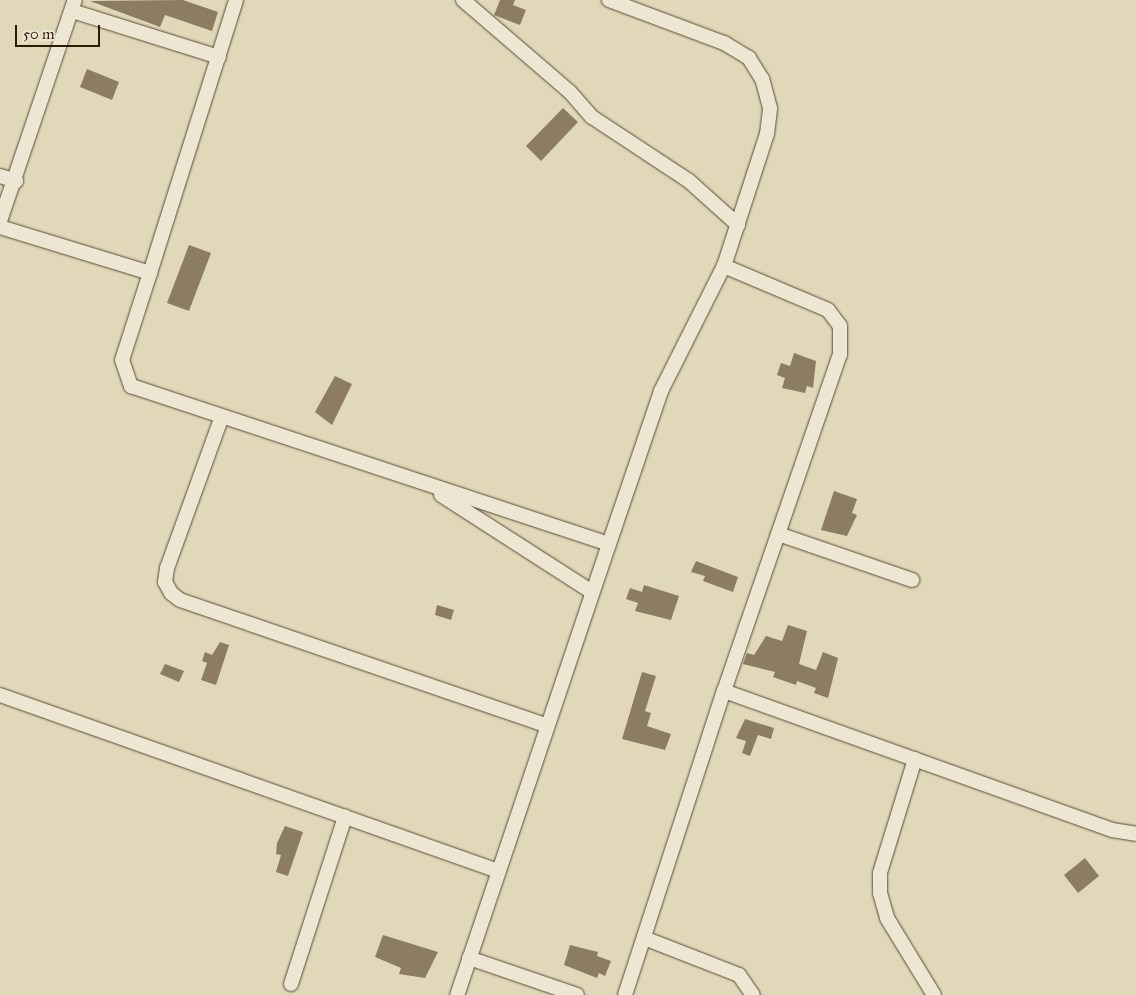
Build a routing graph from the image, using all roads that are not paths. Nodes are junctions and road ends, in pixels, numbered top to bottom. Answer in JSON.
{"nodes":[{"id":1,"x":236,"y":0,"type":"edge"},
{"id":2,"x":463,"y":0,"type":"edge"},
{"id":3,"x":609,"y":0,"type":"edge"},
{"id":4,"x":73,"y":5,"type":"edge"},
{"id":5,"x":219,"y":57,"type":"junction"},
{"id":6,"x":0,"y":176,"type":"edge"},
{"id":7,"x":16,"y":181,"type":"junction"},
{"id":8,"x":0,"y":221,"type":"edge"},
{"id":9,"x":738,"y":225,"type":"junction"},
{"id":10,"x":0,"y":227,"type":"edge"},
{"id":11,"x":724,"y":266,"type":"junction"},
{"id":12,"x":150,"y":273,"type":"junction"},
{"id":13,"x":221,"y":419,"type":"junction"},
{"id":14,"x":425,"y":485,"type":"junction"},
{"id":15,"x":778,"y":534,"type":"junction"},
{"id":16,"x":609,"y":544,"type":"junction"},
{"id":17,"x":912,"y":580,"type":"dead end"},
{"id":18,"x":592,"y":592,"type":"junction"},
{"id":19,"x":724,"y":691,"type":"junction"},
{"id":20,"x":0,"y":695,"type":"edge"},
{"id":21,"x":547,"y":726,"type":"junction"},
{"id":22,"x":915,"y":760,"type":"junction"},
{"id":23,"x":345,"y":817,"type":"junction"},
{"id":24,"x":1136,"y":834,"type":"edge"},
{"id":25,"x":498,"y":871,"type":"junction"},
{"id":26,"x":644,"y":938,"type":"junction"},
{"id":27,"x":469,"y":958,"type":"junction"},
{"id":28,"x":291,"y":984,"type":"dead end"},
{"id":29,"x":457,"y":995,"type":"edge"},
{"id":30,"x":577,"y":995,"type":"edge"},
{"id":31,"x":625,"y":995,"type":"edge"},
{"id":32,"x":753,"y":995,"type":"edge"},
{"id":33,"x":934,"y":995,"type":"edge"}],
"edges":[{"from":1,"to":5,"type":"street"},
{"from":2,"to":9,"type":"street"},
{"from":3,"to":9,"type":"street"},
{"from":4,"to":5,"type":"street"},
{"from":4,"to":7,"type":"street"},
{"from":5,"to":12,"type":"street"},
{"from":6,"to":7,"type":"street"},
{"from":7,"to":8,"type":"street"},
{"from":9,"to":11,"type":"street"},
{"from":10,"to":12,"type":"street"},
{"from":11,"to":15,"type":"street"},
{"from":11,"to":16,"type":"street"},
{"from":12,"to":13,"type":"street"},
{"from":13,"to":14,"type":"street"},
{"from":13,"to":21,"type":"street"},
{"from":14,"to":16,"type":"street"},
{"from":14,"to":18,"type":"street"},
{"from":15,"to":17,"type":"street"},
{"from":15,"to":19,"type":"street"},
{"from":16,"to":18,"type":"street"},
{"from":18,"to":21,"type":"street"},
{"from":19,"to":22,"type":"street"},
{"from":19,"to":26,"type":"street"},
{"from":20,"to":23,"type":"street"},
{"from":21,"to":25,"type":"street"},
{"from":22,"to":24,"type":"street"},
{"from":22,"to":33,"type":"street"},
{"from":23,"to":25,"type":"street"},
{"from":23,"to":28,"type":"street"},
{"from":25,"to":27,"type":"street"},
{"from":26,"to":31,"type":"street"},
{"from":26,"to":32,"type":"street"},
{"from":27,"to":29,"type":"street"},
{"from":27,"to":30,"type":"street"}]}
